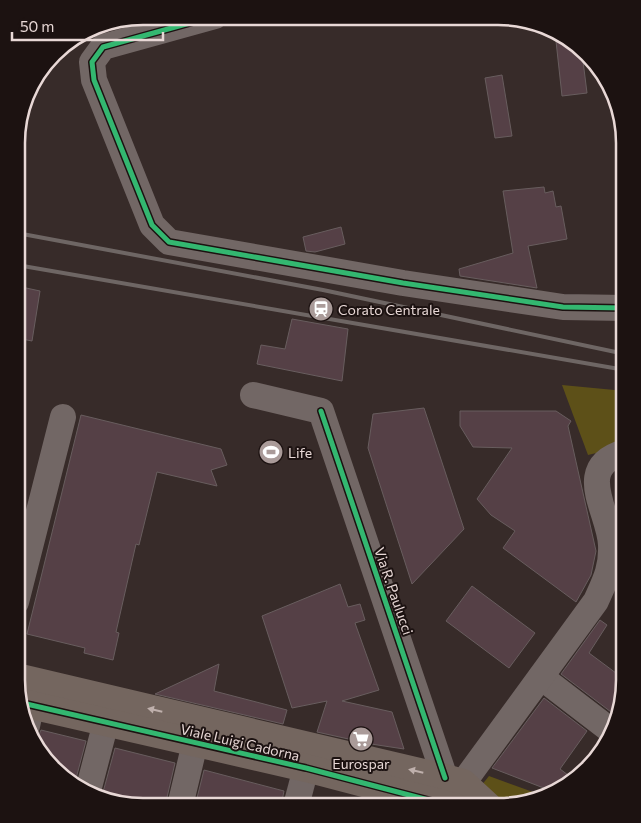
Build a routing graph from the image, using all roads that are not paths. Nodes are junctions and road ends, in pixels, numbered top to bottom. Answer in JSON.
{"nodes":[{"id":1,"x":182,"y":25,"type":"edge"},
{"id":2,"x":616,"y":308,"type":"edge"},
{"id":3,"x":253,"y":395,"type":"dead end"},
{"id":4,"x":63,"y":417,"type":"dead end"},
{"id":5,"x":616,"y":455,"type":"edge"},
{"id":6,"x":25,"y":567,"type":"edge"},
{"id":7,"x":541,"y":677,"type":"junction"},
{"id":8,"x":27,"y":699,"type":"edge"},
{"id":9,"x":106,"y":722,"type":"junction"},
{"id":10,"x":606,"y":727,"type":"edge"},
{"id":11,"x":195,"y":743,"type":"junction"},
{"id":12,"x":306,"y":768,"type":"junction"},
{"id":13,"x":90,"y":785,"type":"edge"},
{"id":14,"x":454,"y":796,"type":"edge"},
{"id":15,"x":182,"y":798,"type":"edge"},
{"id":16,"x":298,"y":798,"type":"edge"}],
"edges":[{"from":1,"to":2,"type":"street"},
{"from":3,"to":14,"type":"street","name":"Via R. Paulucci"},
{"from":4,"to":6,"type":"street"},
{"from":5,"to":7,"type":"street"},
{"from":7,"to":10,"type":"street"},
{"from":7,"to":14,"type":"street"},
{"from":8,"to":9,"type":"main road","name":"Viale Luigi Cadorna"},
{"from":14,"to":8,"type":"main road","name":"Viale Luigi Cadorna","one_way":true},
{"from":9,"to":11,"type":"main road","name":"Viale Luigi Cadorna"},
{"from":9,"to":13,"type":"street"},
{"from":11,"to":12,"type":"main road","name":"Viale Luigi Cadorna"},
{"from":11,"to":15,"type":"street"},
{"from":12,"to":14,"type":"main road","name":"Viale Luigi Cadorna"},
{"from":12,"to":16,"type":"street"}]}
